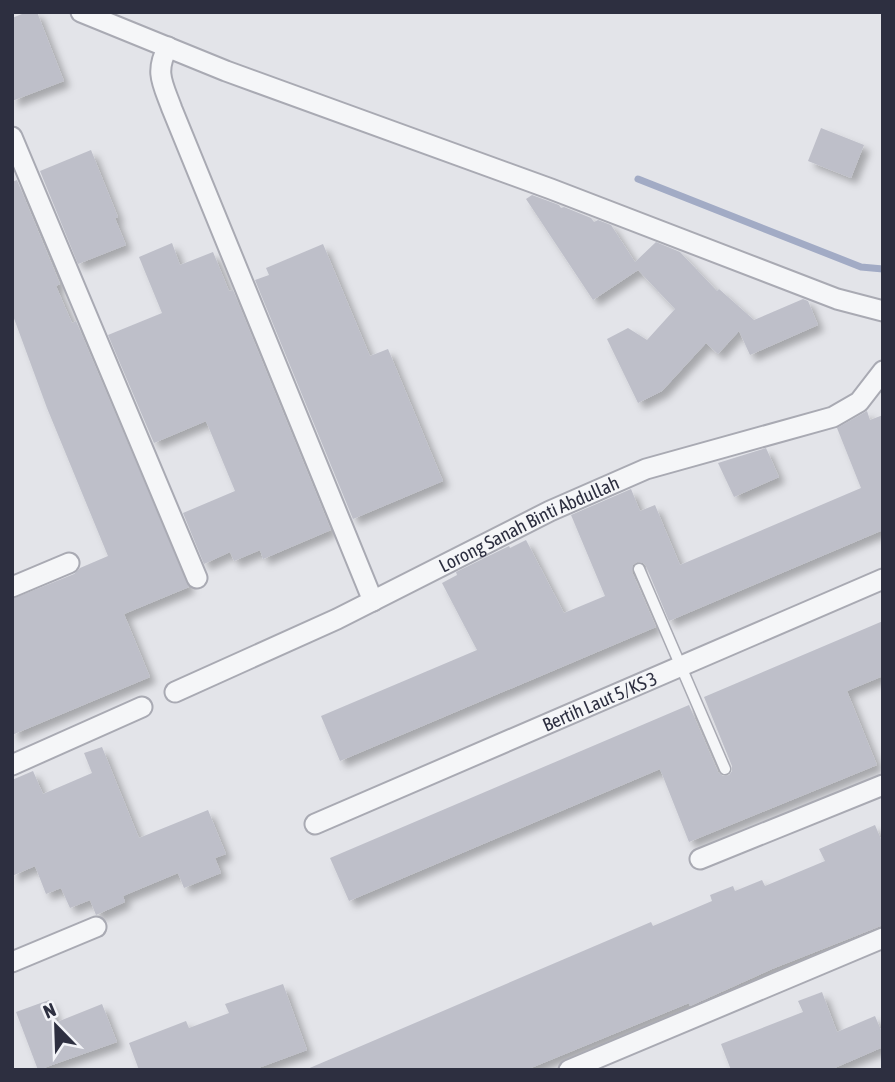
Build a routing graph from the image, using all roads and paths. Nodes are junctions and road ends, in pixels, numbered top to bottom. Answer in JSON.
{"nodes":[{"id":1,"x":81,"y":12,"type":"edge"},
{"id":2,"x":168,"y":47,"type":"junction"},
{"id":3,"x":12,"y":137,"type":"edge"},
{"id":4,"x":883,"y":310,"type":"edge"},
{"id":5,"x":883,"y":371,"type":"edge"},
{"id":6,"x":69,"y":563,"type":"dead end"},
{"id":7,"x":639,"y":569,"type":"dead end"},
{"id":8,"x":197,"y":578,"type":"dead end"},
{"id":9,"x":883,"y":579,"type":"edge"},
{"id":10,"x":12,"y":587,"type":"edge"},
{"id":11,"x":373,"y":601,"type":"junction"},
{"id":12,"x":681,"y":667,"type":"junction"},
{"id":13,"x":175,"y":692,"type":"dead end"},
{"id":14,"x":142,"y":707,"type":"dead end"},
{"id":15,"x":12,"y":765,"type":"edge"},
{"id":16,"x":725,"y":769,"type":"dead end"},
{"id":17,"x":883,"y":785,"type":"edge"},
{"id":18,"x":315,"y":824,"type":"dead end"},
{"id":19,"x":700,"y":859,"type":"dead end"},
{"id":20,"x":96,"y":928,"type":"dead end"},
{"id":21,"x":883,"y":938,"type":"edge"},
{"id":22,"x":12,"y":962,"type":"edge"},
{"id":23,"x":569,"y":1070,"type":"edge"}],
"edges":[{"from":1,"to":2,"type":"street"},
{"from":2,"to":4,"type":"street"},
{"from":2,"to":11,"type":"street"},
{"from":3,"to":8,"type":"street"},
{"from":5,"to":11,"type":"street","name":"Lorong Sanah Binti Abdullah"},
{"from":6,"to":10,"type":"street"},
{"from":7,"to":12,"type":"lane"},
{"from":9,"to":12,"type":"street","name":"Bertih Laut 5/KS 3"},
{"from":11,"to":13,"type":"street","name":"Lorong Sanah Binti Abdullah"},
{"from":12,"to":16,"type":"lane"},
{"from":12,"to":18,"type":"street","name":"Bertih Laut 5/KS 3"},
{"from":14,"to":15,"type":"street"},
{"from":17,"to":19,"type":"street"},
{"from":20,"to":22,"type":"street"},
{"from":21,"to":23,"type":"street"}]}
